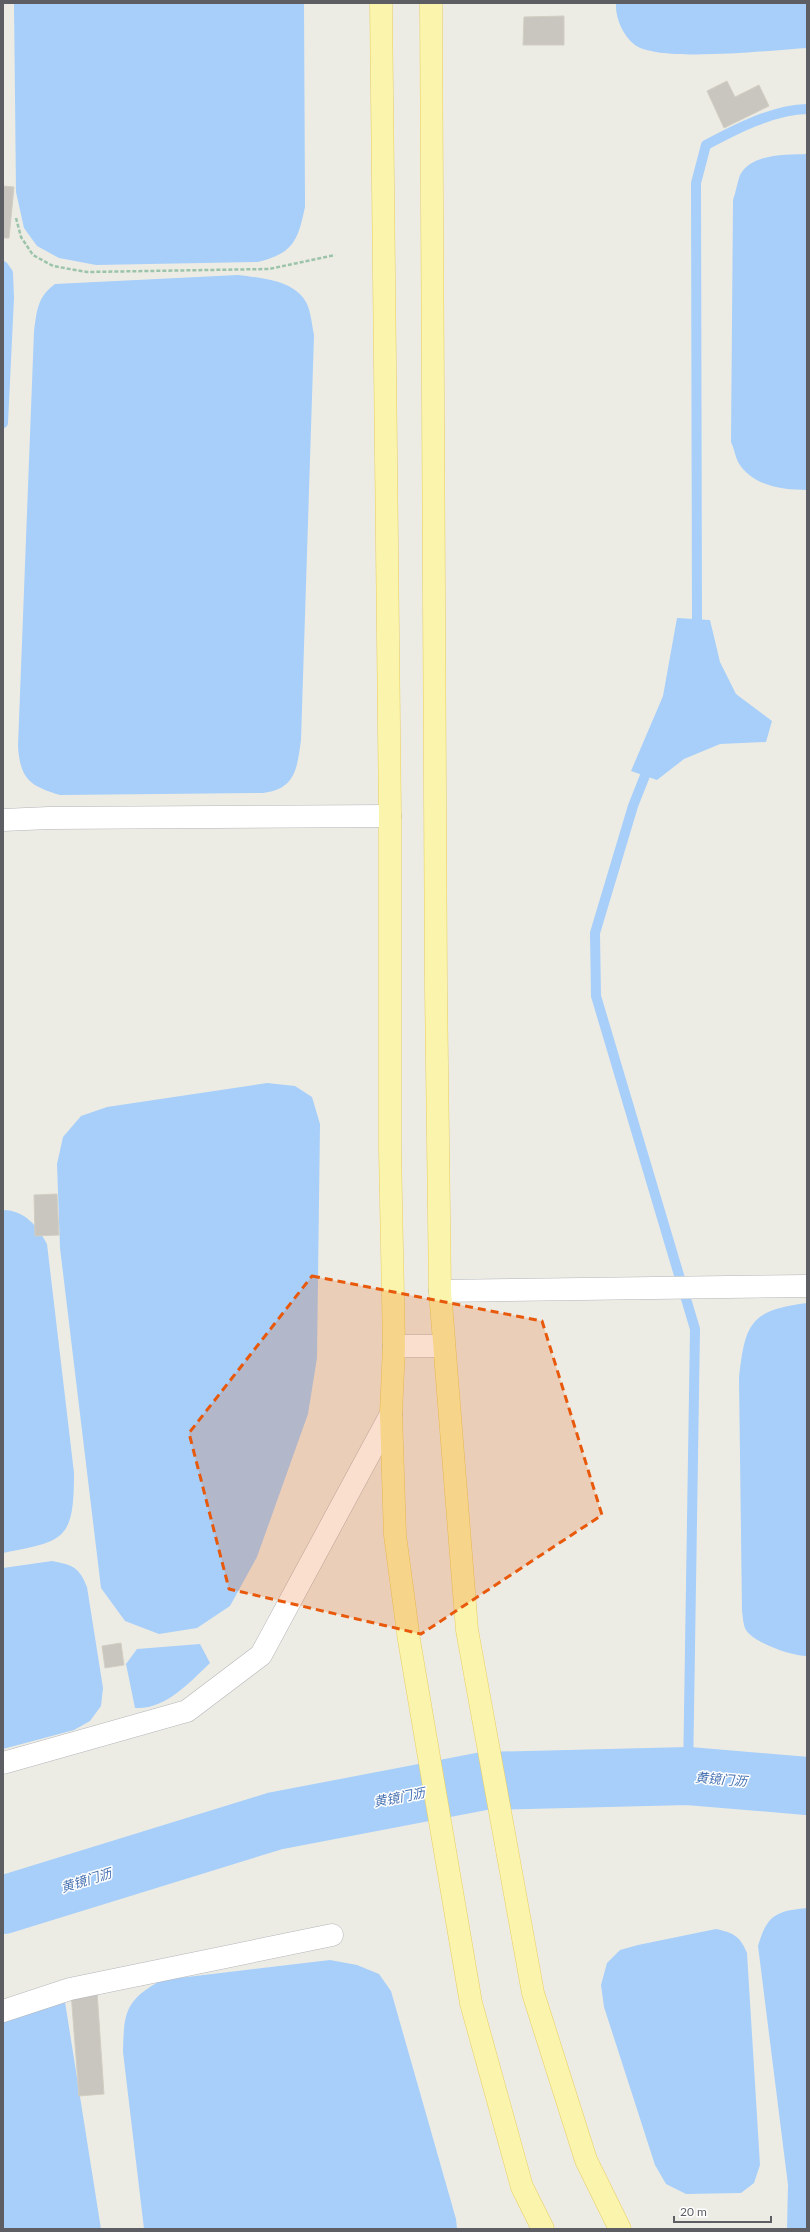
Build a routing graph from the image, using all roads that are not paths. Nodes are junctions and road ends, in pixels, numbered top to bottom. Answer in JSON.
{"nodes":[{"id":1,"x":381,"y":3,"type":"edge"},
{"id":2,"x":431,"y":3,"type":"edge"},
{"id":3,"x":390,"y":816,"type":"junction"},
{"id":4,"x":3,"y":820,"type":"edge"},
{"id":5,"x":807,"y":1286,"type":"edge"},
{"id":6,"x":440,"y":1291,"type":"junction"},
{"id":7,"x":394,"y":1346,"type":"junction"},
{"id":8,"x":444,"y":1346,"type":"junction"},
{"id":9,"x":391,"y":1414,"type":"junction"},
{"id":10,"x":3,"y":1763,"type":"edge"},
{"id":11,"x":332,"y":1935,"type":"dead end"},
{"id":12,"x":3,"y":2011,"type":"edge"},
{"id":13,"x":543,"y":2229,"type":"edge"},
{"id":14,"x":620,"y":2229,"type":"edge"}],
"edges":[{"from":1,"to":3,"type":"main road"},
{"from":2,"to":6,"type":"main road"},
{"from":3,"to":4,"type":"lane"},
{"from":3,"to":7,"type":"main road"},
{"from":5,"to":6,"type":"lane"},
{"from":6,"to":8,"type":"main road"},
{"from":7,"to":8,"type":"lane"},
{"from":7,"to":9,"type":"main road"},
{"from":8,"to":14,"type":"main road"},
{"from":9,"to":10,"type":"lane"},
{"from":9,"to":13,"type":"main road"},
{"from":11,"to":12,"type":"lane"}]}
